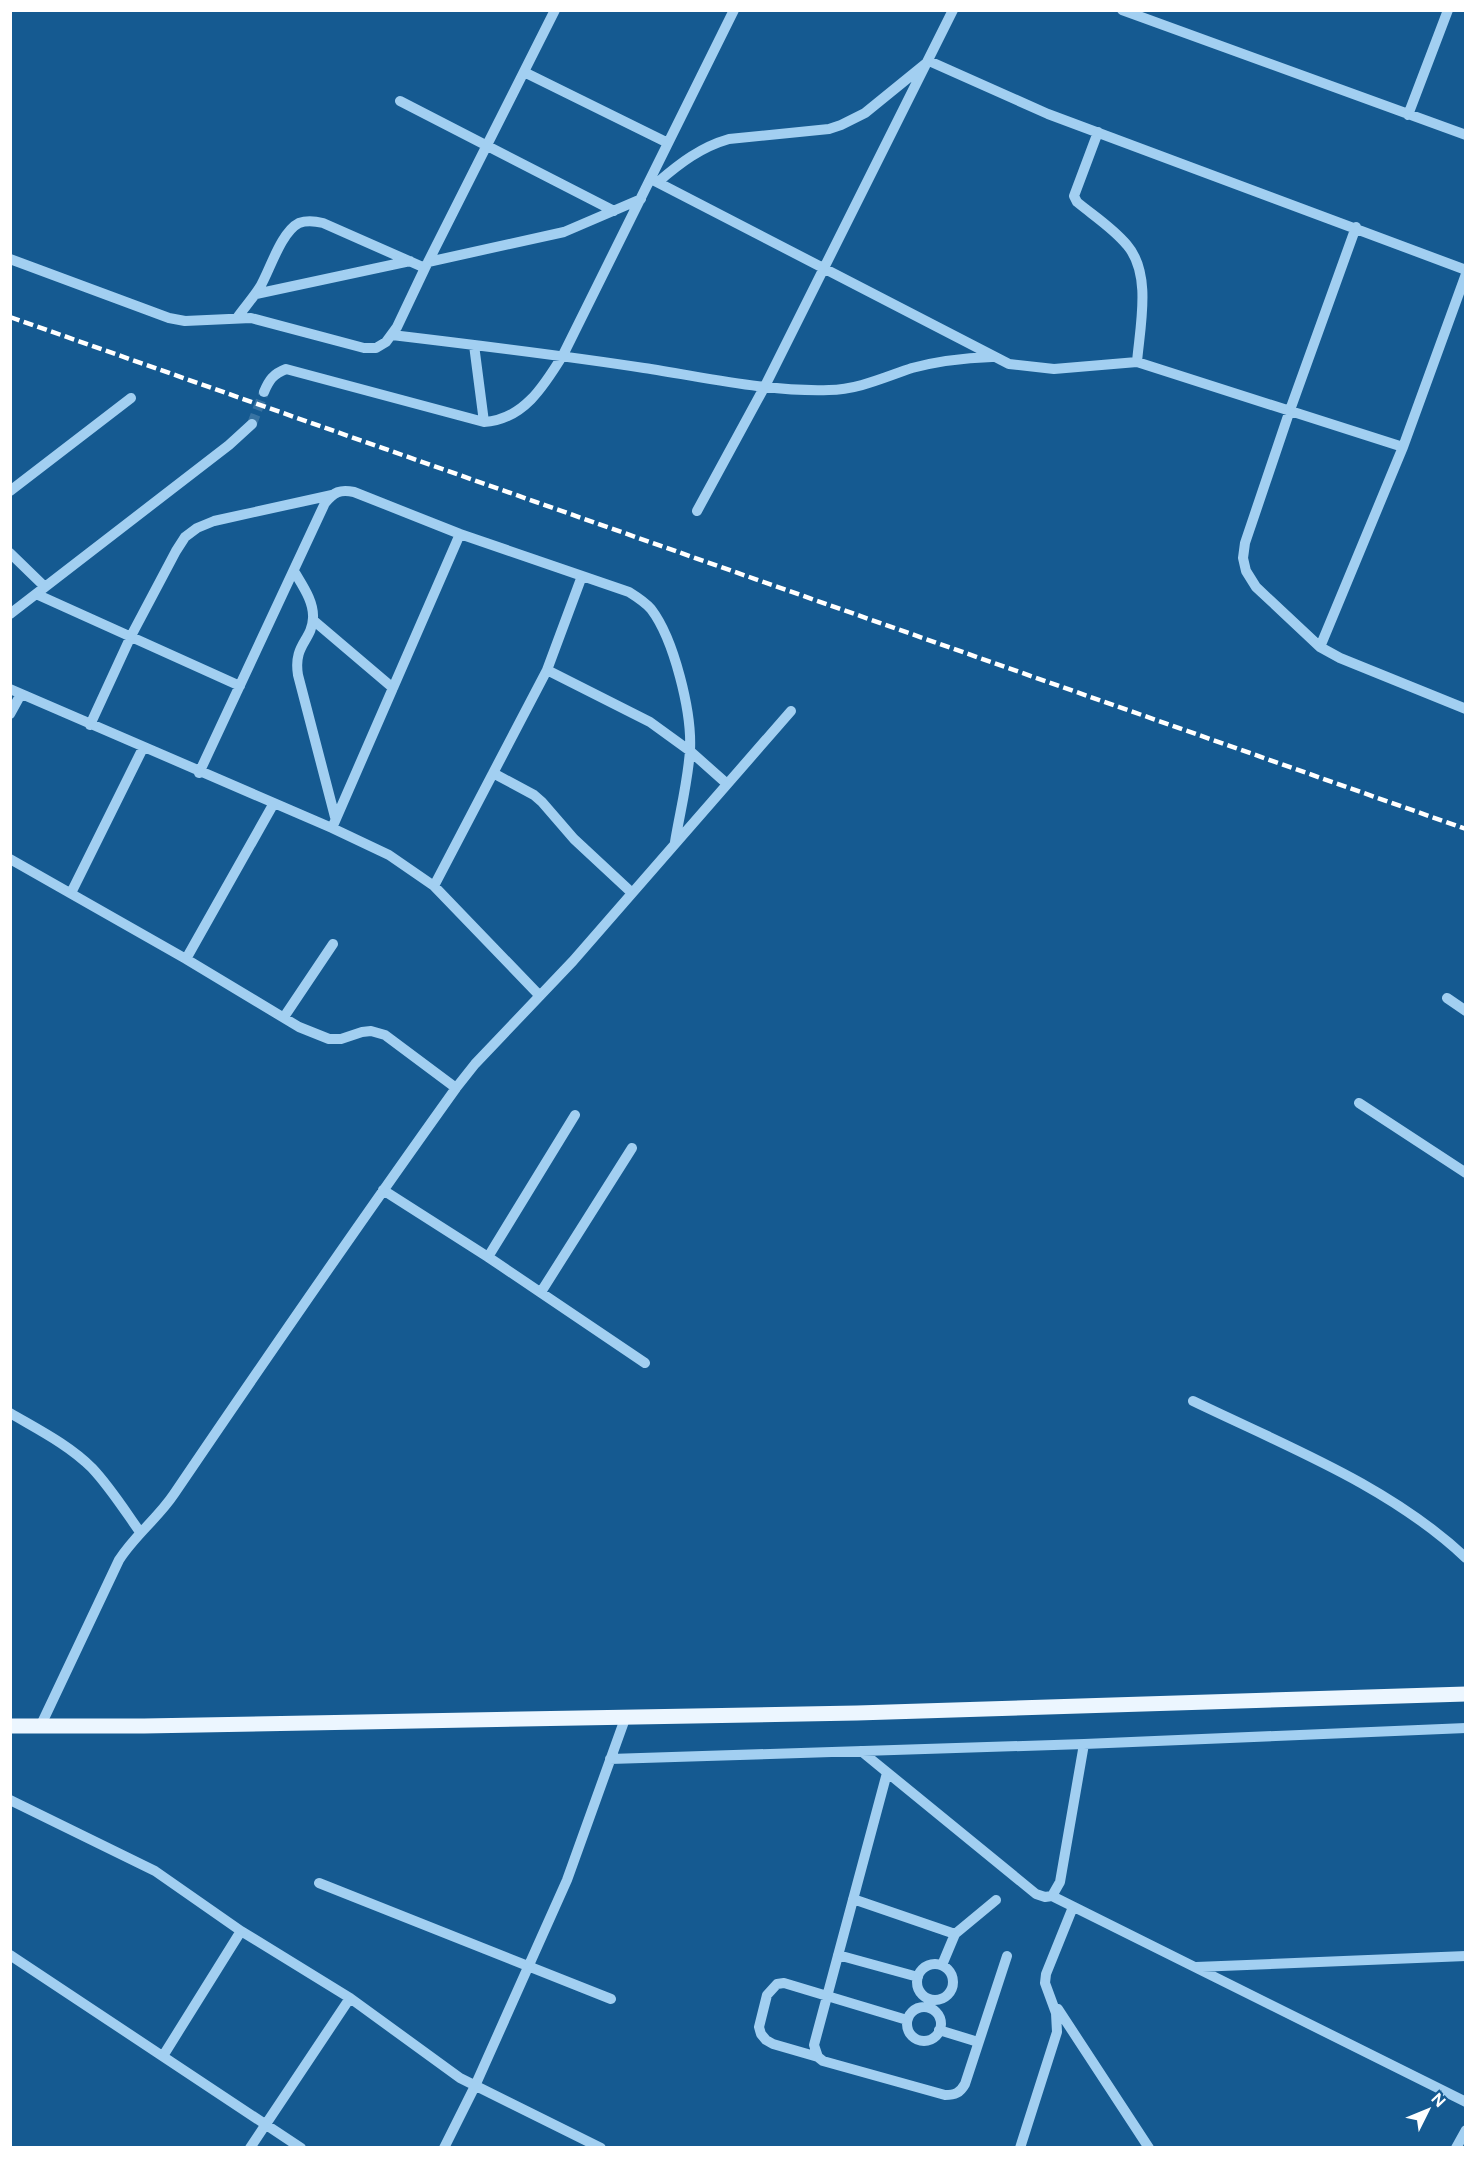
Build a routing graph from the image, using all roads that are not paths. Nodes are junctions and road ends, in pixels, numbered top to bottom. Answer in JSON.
{"nodes":[{"id":1,"x":555,"y":10,"type":"edge"},
{"id":2,"x":734,"y":10,"type":"edge"},
{"id":3,"x":953,"y":10,"type":"edge"},
{"id":4,"x":1122,"y":10,"type":"edge"},
{"id":5,"x":1448,"y":10,"type":"edge"},
{"id":6,"x":929,"y":61,"type":"junction"},
{"id":7,"x":525,"y":72,"type":"junction"},
{"id":8,"x":400,"y":101,"type":"dead end"},
{"id":9,"x":1408,"y":115,"type":"junction"},
{"id":10,"x":1098,"y":132,"type":"junction"},
{"id":11,"x":1466,"y":135,"type":"edge"},
{"id":12,"x":668,"y":143,"type":"junction"},
{"id":13,"x":487,"y":146,"type":"junction"},
{"id":14,"x":655,"y":180,"type":"junction"},
{"id":15,"x":641,"y":199,"type":"junction"},
{"id":16,"x":614,"y":211,"type":"junction"},
{"id":17,"x":1356,"y":228,"type":"junction"},
{"id":18,"x":10,"y":259,"type":"edge"},
{"id":19,"x":410,"y":261,"type":"junction"},
{"id":20,"x":426,"y":265,"type":"junction"},
{"id":21,"x":824,"y":267,"type":"junction"},
{"id":22,"x":1466,"y":272,"type":"edge"},
{"id":23,"x":256,"y":294,"type":"junction"},
{"id":24,"x":237,"y":318,"type":"junction"},
{"id":25,"x":392,"y":335,"type":"junction"},
{"id":26,"x":474,"y":345,"type":"junction"},
{"id":27,"x":563,"y":355,"type":"junction"},
{"id":28,"x":993,"y":357,"type":"junction"},
{"id":29,"x":1137,"y":362,"type":"junction"},
{"id":30,"x":765,"y":386,"type":"junction"},
{"id":31,"x":264,"y":392,"type":"tunnel mouth"},
{"id":32,"x":130,"y":398,"type":"dead end"},
{"id":33,"x":1290,"y":410,"type":"junction"},
{"id":34,"x":484,"y":422,"type":"junction"},
{"id":35,"x":252,"y":424,"type":"tunnel mouth"},
{"id":36,"x":1404,"y":447,"type":"junction"},
{"id":37,"x":10,"y":491,"type":"edge"},
{"id":38,"x":332,"y":495,"type":"junction"},
{"id":39,"x":697,"y":511,"type":"dead end"},
{"id":40,"x":460,"y":534,"type":"junction"},
{"id":41,"x":10,"y":553,"type":"edge"},
{"id":42,"x":294,"y":571,"type":"junction"},
{"id":43,"x":582,"y":576,"type":"junction"},
{"id":44,"x":40,"y":590,"type":"junction"},
{"id":45,"x":10,"y":614,"type":"edge"},
{"id":46,"x":313,"y":620,"type":"junction"},
{"id":47,"x":131,"y":636,"type":"junction"},
{"id":48,"x":1320,"y":647,"type":"junction"},
{"id":49,"x":547,"y":670,"type":"junction"},
{"id":50,"x":240,"y":686,"type":"junction"},
{"id":51,"x":393,"y":688,"type":"junction"},
{"id":52,"x":10,"y":689,"type":"edge"},
{"id":53,"x":21,"y":694,"type":"junction"},
{"id":54,"x":1466,"y":709,"type":"edge"},
{"id":55,"x":791,"y":711,"type":"dead end"},
{"id":56,"x":10,"y":714,"type":"edge"},
{"id":57,"x":90,"y":725,"type":"junction"},
{"id":58,"x":142,"y":748,"type":"junction"},
{"id":59,"x":690,"y":751,"type":"junction"},
{"id":60,"x":200,"y":772,"type":"junction"},
{"id":61,"x":493,"y":773,"type":"junction"},
{"id":62,"x":726,"y":783,"type":"junction"},
{"id":63,"x":274,"y":803,"type":"junction"},
{"id":64,"x":333,"y":823,"type":"junction"},
{"id":65,"x":675,"y":842,"type":"junction"},
{"id":66,"x":10,"y":859,"type":"edge"},
{"id":67,"x":434,"y":886,"type":"junction"},
{"id":68,"x":631,"y":892,"type":"junction"},
{"id":69,"x":71,"y":893,"type":"junction"},
{"id":70,"x":333,"y":944,"type":"dead end"},
{"id":71,"x":186,"y":959,"type":"junction"},
{"id":72,"x":539,"y":995,"type":"junction"},
{"id":73,"x":1447,"y":998,"type":"dead end"},
{"id":74,"x":1466,"y":1011,"type":"edge"},
{"id":75,"x":284,"y":1017,"type":"junction"},
{"id":76,"x":456,"y":1088,"type":"junction"},
{"id":77,"x":1359,"y":1103,"type":"dead end"},
{"id":78,"x":575,"y":1115,"type":"dead end"},
{"id":79,"x":632,"y":1148,"type":"dead end"},
{"id":80,"x":1466,"y":1173,"type":"edge"},
{"id":81,"x":383,"y":1190,"type":"junction"},
{"id":82,"x":488,"y":1257,"type":"junction"},
{"id":83,"x":541,"y":1292,"type":"junction"},
{"id":84,"x":645,"y":1363,"type":"dead end"},
{"id":85,"x":1193,"y":1401,"type":"dead end"},
{"id":86,"x":10,"y":1413,"type":"edge"},
{"id":87,"x":140,"y":1532,"type":"junction"},
{"id":88,"x":1466,"y":1558,"type":"edge"},
{"id":89,"x":1466,"y":1694,"type":"edge"},
{"id":90,"x":626,"y":1716,"type":"junction"},
{"id":91,"x":10,"y":1726,"type":"edge"},
{"id":92,"x":40,"y":1727,"type":"junction"},
{"id":93,"x":1466,"y":1728,"type":"edge"},
{"id":94,"x":1084,"y":1744,"type":"junction"},
{"id":95,"x":861,"y":1751,"type":"junction"},
{"id":96,"x":610,"y":1759,"type":"junction"},
{"id":97,"x":887,"y":1773,"type":"junction"},
{"id":98,"x":10,"y":1800,"type":"edge"},
{"id":99,"x":319,"y":1883,"type":"dead end"},
{"id":100,"x":1052,"y":1896,"type":"junction"},
{"id":101,"x":853,"y":1899,"type":"junction"},
{"id":102,"x":996,"y":1900,"type":"dead end"},
{"id":103,"x":1073,"y":1907,"type":"junction"},
{"id":104,"x":241,"y":1931,"type":"junction"},
{"id":105,"x":954,"y":1934,"type":"junction"},
{"id":106,"x":10,"y":1955,"type":"edge"},
{"id":107,"x":837,"y":1955,"type":"junction"},
{"id":108,"x":1007,"y":1956,"type":"dead end"},
{"id":109,"x":1466,"y":1956,"type":"edge"},
{"id":110,"x":942,"y":1965,"type":"junction"},
{"id":111,"x":530,"y":1966,"type":"junction"},
{"id":112,"x":1193,"y":1967,"type":"junction"},
{"id":113,"x":918,"y":1977,"type":"junction"},
{"id":114,"x":827,"y":1995,"type":"junction"},
{"id":115,"x":350,"y":1998,"type":"junction"},
{"id":116,"x":611,"y":1999,"type":"dead end"},
{"id":117,"x":1054,"y":2004,"type":"junction"},
{"id":118,"x":907,"y":2020,"type":"junction"},
{"id":119,"x":939,"y":2030,"type":"junction"},
{"id":120,"x":978,"y":2042,"type":"junction"},
{"id":121,"x":163,"y":2056,"type":"junction"},
{"id":122,"x":818,"y":2057,"type":"junction"},
{"id":123,"x":475,"y":2086,"type":"junction"},
{"id":124,"x":1466,"y":2102,"type":"edge"},
{"id":125,"x":266,"y":2125,"type":"junction"},
{"id":126,"x":1466,"y":2130,"type":"edge"},
{"id":127,"x":250,"y":2148,"type":"edge"},
{"id":128,"x":301,"y":2148,"type":"edge"},
{"id":129,"x":444,"y":2148,"type":"edge"},
{"id":130,"x":601,"y":2148,"type":"edge"},
{"id":131,"x":1020,"y":2148,"type":"edge"},
{"id":132,"x":1149,"y":2148,"type":"edge"},
{"id":133,"x":1456,"y":2148,"type":"edge"}],
"edges":[{"from":1,"to":7,"type":"street"},
{"from":2,"to":12,"type":"street"},
{"from":3,"to":6,"type":"street"},
{"from":4,"to":9,"type":"street"},
{"from":5,"to":9,"type":"street"},
{"from":6,"to":10,"type":"street"},
{"from":6,"to":14,"type":"street"},
{"from":6,"to":21,"type":"street"},
{"from":7,"to":12,"type":"street"},
{"from":7,"to":13,"type":"street"},
{"from":8,"to":13,"type":"street"},
{"from":9,"to":11,"type":"street"},
{"from":10,"to":17,"type":"street"},
{"from":10,"to":29,"type":"street"},
{"from":12,"to":14,"type":"street"},
{"from":13,"to":16,"type":"street"},
{"from":13,"to":20,"type":"street"},
{"from":14,"to":15,"type":"street"},
{"from":14,"to":21,"type":"street"},
{"from":15,"to":16,"type":"street"},
{"from":15,"to":27,"type":"street"},
{"from":16,"to":20,"type":"street"},
{"from":17,"to":22,"type":"street"},
{"from":17,"to":33,"type":"street"},
{"from":18,"to":24,"type":"street"},
{"from":19,"to":20,"type":"street"},
{"from":19,"to":23,"type":"street"},
{"from":19,"to":23,"type":"street"},
{"from":20,"to":25,"type":"street"},
{"from":21,"to":28,"type":"street"},
{"from":21,"to":30,"type":"street"},
{"from":22,"to":36,"type":"street"},
{"from":23,"to":24,"type":"street"},
{"from":24,"to":25,"type":"street"},
{"from":25,"to":26,"type":"street"},
{"from":26,"to":27,"type":"street"},
{"from":26,"to":34,"type":"street"},
{"from":27,"to":30,"type":"street"},
{"from":27,"to":34,"type":"street"},
{"from":28,"to":29,"type":"street"},
{"from":28,"to":30,"type":"street"},
{"from":29,"to":33,"type":"street"},
{"from":30,"to":39,"type":"street"},
{"from":31,"to":34,"type":"street"},
{"from":32,"to":37,"type":"street"},
{"from":33,"to":36,"type":"street"},
{"from":33,"to":48,"type":"street"},
{"from":35,"to":44,"type":"street"},
{"from":36,"to":48,"type":"street"},
{"from":38,"to":40,"type":"street"},
{"from":38,"to":42,"type":"street"},
{"from":38,"to":47,"type":"street"},
{"from":40,"to":43,"type":"street"},
{"from":40,"to":51,"type":"street"},
{"from":41,"to":44,"type":"street"},
{"from":42,"to":46,"type":"street"},
{"from":42,"to":50,"type":"street"},
{"from":43,"to":49,"type":"street"},
{"from":43,"to":59,"type":"street"},
{"from":44,"to":45,"type":"street"},
{"from":44,"to":47,"type":"street"},
{"from":46,"to":51,"type":"street"},
{"from":46,"to":64,"type":"street"},
{"from":47,"to":50,"type":"street"},
{"from":47,"to":57,"type":"street"},
{"from":48,"to":54,"type":"street"},
{"from":49,"to":59,"type":"street"},
{"from":49,"to":61,"type":"street"},
{"from":50,"to":60,"type":"street"},
{"from":51,"to":64,"type":"street"},
{"from":52,"to":53,"type":"street"},
{"from":53,"to":56,"type":"street"},
{"from":53,"to":57,"type":"street"},
{"from":55,"to":62,"type":"street"},
{"from":57,"to":58,"type":"street"},
{"from":58,"to":60,"type":"street"},
{"from":58,"to":69,"type":"street"},
{"from":59,"to":62,"type":"street"},
{"from":59,"to":65,"type":"street"},
{"from":60,"to":63,"type":"street"},
{"from":61,"to":67,"type":"street"},
{"from":61,"to":68,"type":"street"},
{"from":62,"to":65,"type":"street"},
{"from":63,"to":64,"type":"street"},
{"from":63,"to":71,"type":"street"},
{"from":64,"to":67,"type":"street"},
{"from":65,"to":68,"type":"street"},
{"from":66,"to":69,"type":"street"},
{"from":67,"to":72,"type":"street"},
{"from":68,"to":72,"type":"street"},
{"from":69,"to":71,"type":"street"},
{"from":70,"to":75,"type":"street"},
{"from":71,"to":75,"type":"street"},
{"from":72,"to":76,"type":"street"},
{"from":73,"to":74,"type":"street"},
{"from":75,"to":76,"type":"street"},
{"from":76,"to":81,"type":"street"},
{"from":77,"to":80,"type":"street"},
{"from":78,"to":82,"type":"street"},
{"from":79,"to":83,"type":"street"},
{"from":81,"to":82,"type":"street"},
{"from":81,"to":87,"type":"street"},
{"from":82,"to":83,"type":"street"},
{"from":83,"to":84,"type":"street"},
{"from":85,"to":88,"type":"street"},
{"from":86,"to":87,"type":"street"},
{"from":87,"to":92,"type":"street"},
{"from":89,"to":90,"type":"main road"},
{"from":90,"to":92,"type":"main road"},
{"from":90,"to":96,"type":"street"},
{"from":91,"to":92,"type":"main road"},
{"from":93,"to":94,"type":"street"},
{"from":94,"to":95,"type":"street"},
{"from":94,"to":100,"type":"street"},
{"from":95,"to":96,"type":"street"},
{"from":95,"to":97,"type":"street"},
{"from":96,"to":111,"type":"street"},
{"from":97,"to":100,"type":"street"},
{"from":97,"to":101,"type":"street"},
{"from":98,"to":104,"type":"street"},
{"from":99,"to":111,"type":"street"},
{"from":100,"to":103,"type":"street"},
{"from":101,"to":105,"type":"street"},
{"from":101,"to":107,"type":"street"},
{"from":102,"to":105,"type":"street"},
{"from":103,"to":112,"type":"street"},
{"from":103,"to":117,"type":"street"},
{"from":104,"to":115,"type":"street"},
{"from":104,"to":121,"type":"street"},
{"from":105,"to":110,"type":"street"},
{"from":106,"to":121,"type":"street"},
{"from":107,"to":113,"type":"street"},
{"from":107,"to":114,"type":"street"},
{"from":108,"to":120,"type":"street"},
{"from":109,"to":112,"type":"street"},
{"from":110,"to":113,"type":"street"},
{"from":110,"to":113,"type":"street"},
{"from":111,"to":116,"type":"street"},
{"from":111,"to":123,"type":"street"},
{"from":112,"to":124,"type":"street"},
{"from":114,"to":118,"type":"street"},
{"from":114,"to":122,"type":"street"},
{"from":114,"to":122,"type":"street"},
{"from":115,"to":123,"type":"street"},
{"from":115,"to":125,"type":"street"},
{"from":117,"to":131,"type":"street"},
{"from":117,"to":132,"type":"street"},
{"from":118,"to":119,"type":"street"},
{"from":118,"to":119,"type":"street"},
{"from":119,"to":120,"type":"street"},
{"from":120,"to":122,"type":"street"},
{"from":121,"to":125,"type":"street"},
{"from":123,"to":129,"type":"street"},
{"from":123,"to":130,"type":"street"},
{"from":125,"to":127,"type":"street"},
{"from":125,"to":128,"type":"street"},
{"from":126,"to":133,"type":"street"}]}
